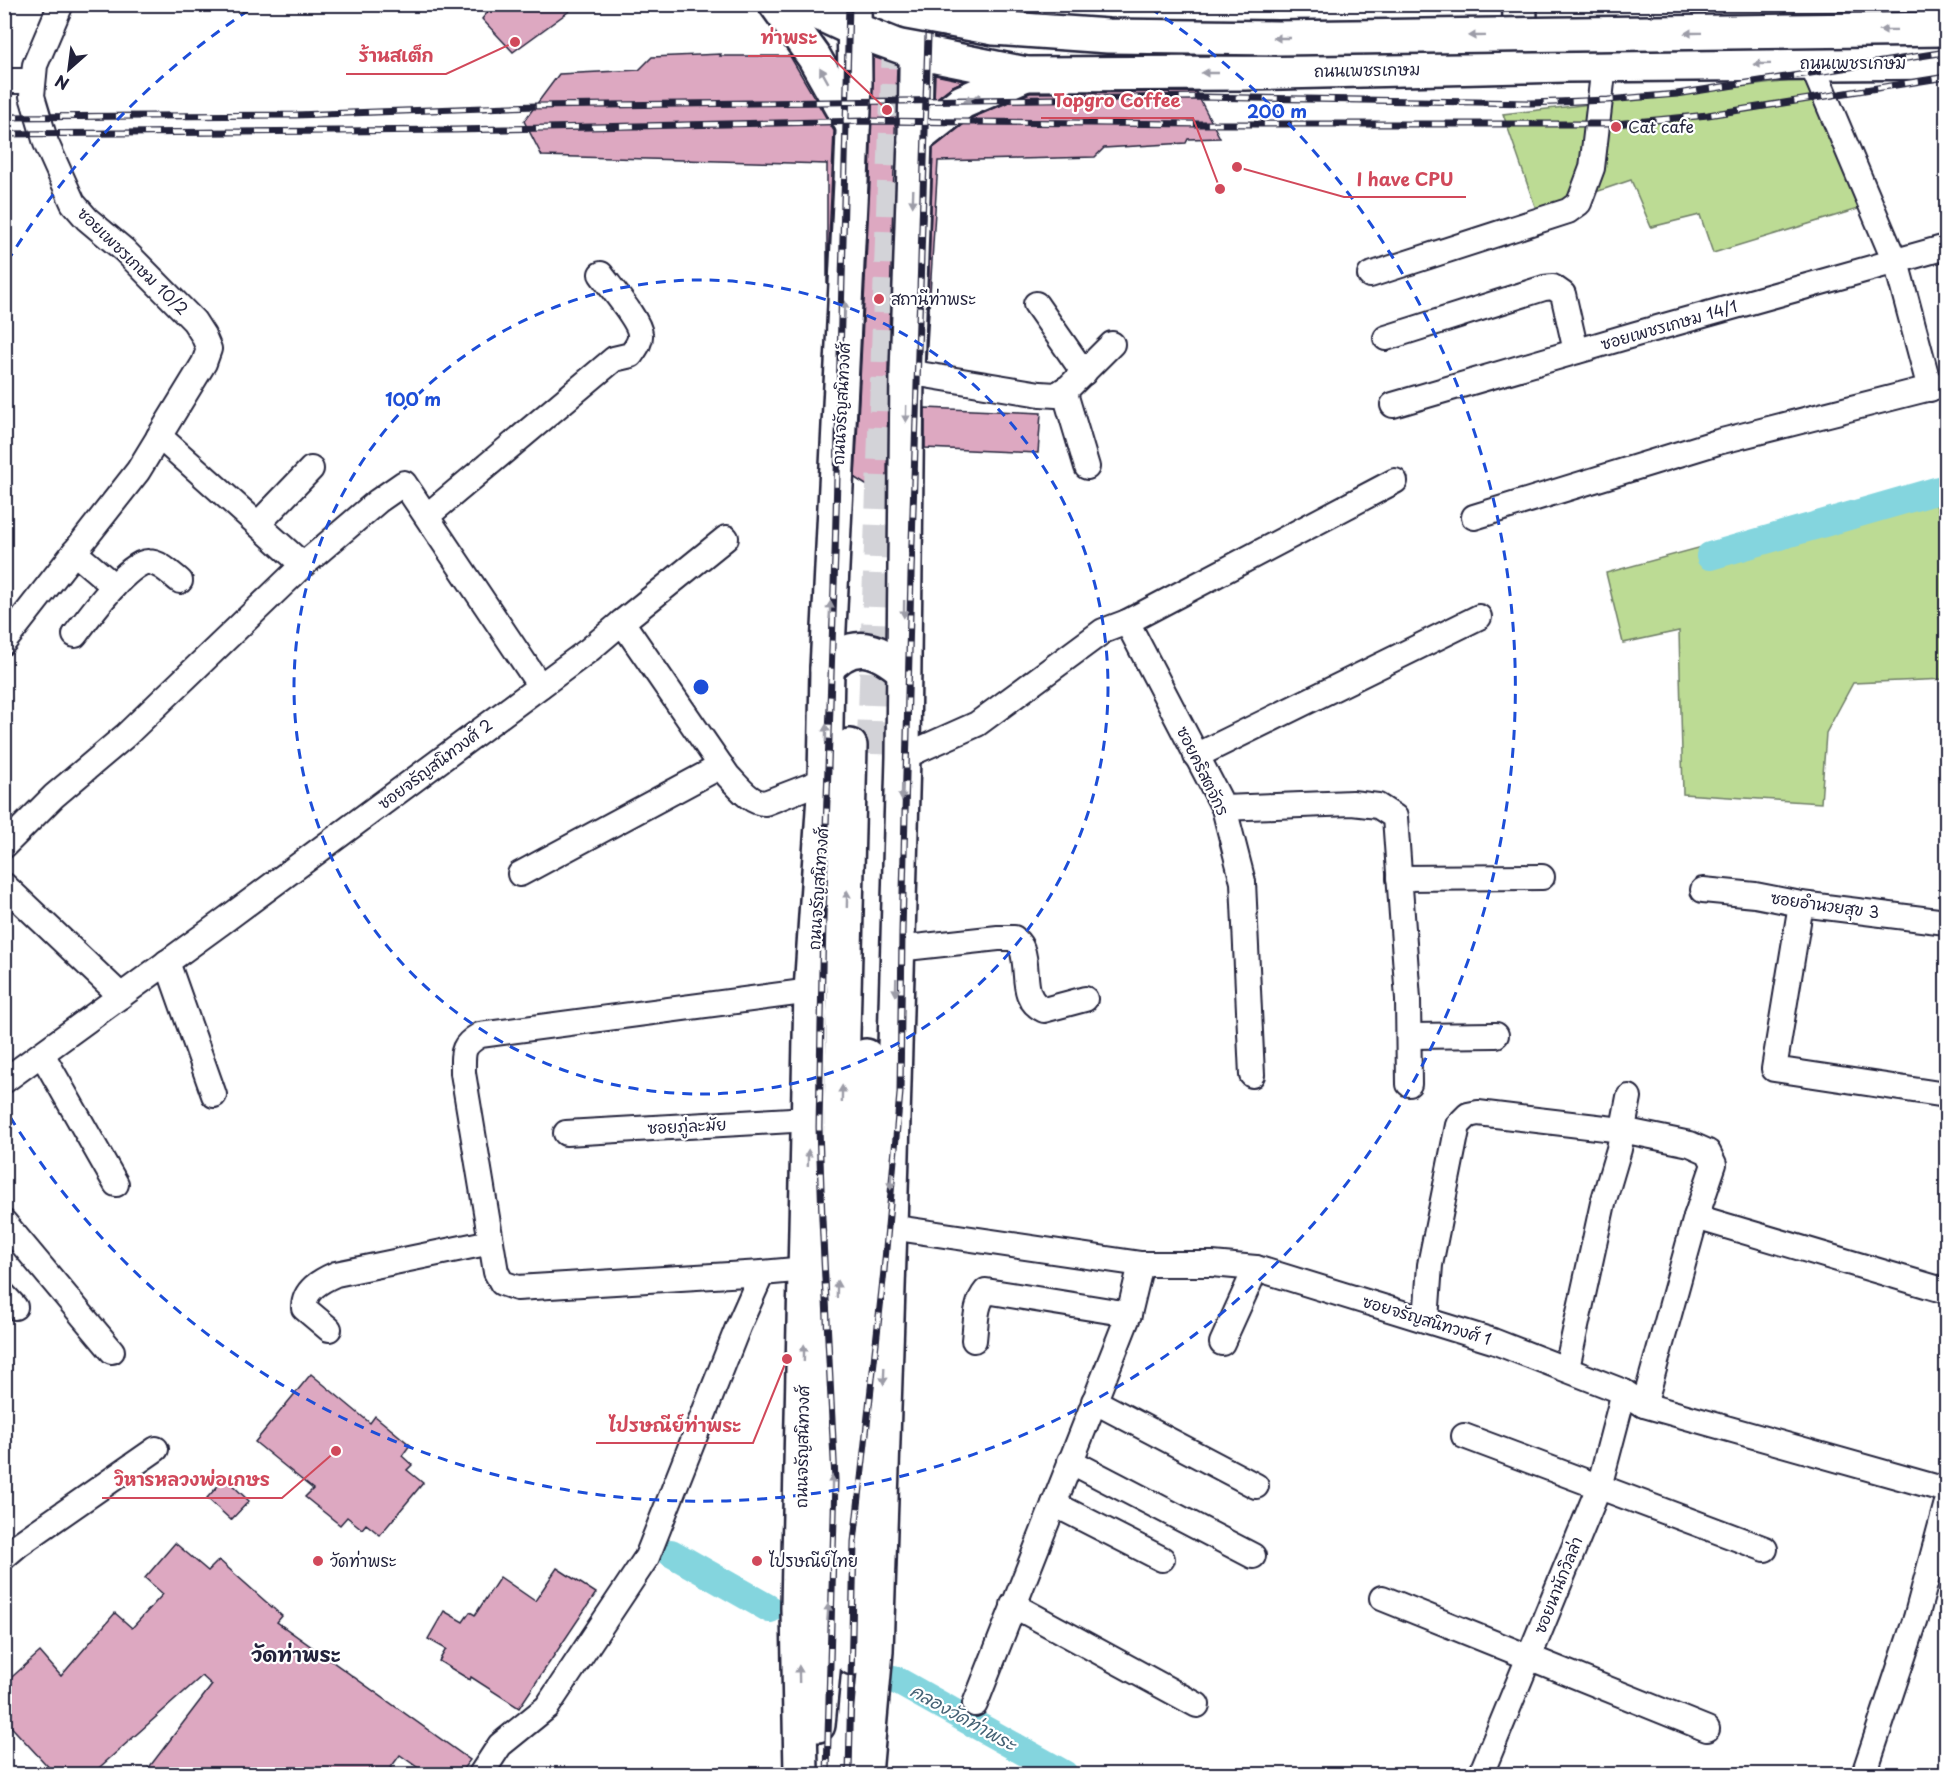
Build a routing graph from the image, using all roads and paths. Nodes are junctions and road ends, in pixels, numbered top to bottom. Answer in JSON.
{"nodes":[{"id":1,"x":61,"y":4,"type":"edge"},
{"id":2,"x":776,"y":4,"type":"edge"},
{"id":3,"x":799,"y":4,"type":"edge"},
{"id":4,"x":887,"y":4,"type":"edge"},
{"id":5,"x":917,"y":4,"type":"edge"},
{"id":6,"x":1520,"y":4,"type":"edge"},
{"id":7,"x":854,"y":17,"type":"edge"},
{"id":8,"x":1947,"y":29,"type":"edge"},
{"id":9,"x":916,"y":52,"type":"junction"},
{"id":10,"x":1947,"y":62,"type":"edge"},
{"id":11,"x":1811,"y":63,"type":"junction"},
{"id":12,"x":1566,"y":65,"type":"junction"},
{"id":13,"x":1604,"y":65,"type":"junction"},
{"id":14,"x":1026,"y":74,"type":"junction"},
{"id":15,"x":4,"y":81,"type":"edge"},
{"id":16,"x":33,"y":81,"type":"junction"},
{"id":17,"x":853,"y":126,"type":"junction"},
{"id":18,"x":915,"y":139,"type":"junction"},
{"id":19,"x":1947,"y":247,"type":"edge"},
{"id":20,"x":1895,"y":262,"type":"junction"},
{"id":21,"x":601,"y":274,"type":"dead end"},
{"id":22,"x":1370,"y":275,"type":"dead end"},
{"id":23,"x":1036,"y":304,"type":"dead end"},
{"id":24,"x":1386,"y":338,"type":"dead end"},
{"id":25,"x":1112,"y":344,"type":"dead end"},
{"id":26,"x":1576,"y":351,"type":"junction"},
{"id":27,"x":907,"y":372,"type":"junction"},
{"id":28,"x":1084,"y":373,"type":"junction"},
{"id":29,"x":1938,"y":386,"type":"edge"},
{"id":30,"x":1064,"y":390,"type":"junction"},
{"id":31,"x":1393,"y":405,"type":"dead end"},
{"id":32,"x":159,"y":436,"type":"junction"},
{"id":33,"x":1087,"y":467,"type":"dead end"},
{"id":34,"x":311,"y":469,"type":"dead end"},
{"id":35,"x":1395,"y":482,"type":"dead end"},
{"id":36,"x":427,"y":516,"type":"junction"},
{"id":37,"x":1474,"y":517,"type":"dead end"},
{"id":38,"x":258,"y":524,"type":"junction"},
{"id":39,"x":726,"y":538,"type":"dead end"},
{"id":40,"x":74,"y":552,"type":"junction"},
{"id":41,"x":303,"y":565,"type":"junction"},
{"id":42,"x":180,"y":581,"type":"dead end"},
{"id":43,"x":114,"y":586,"type":"junction"},
{"id":44,"x":1479,"y":617,"type":"dead end"},
{"id":45,"x":622,"y":622,"type":"junction"},
{"id":46,"x":1127,"y":622,"type":"junction"},
{"id":47,"x":75,"y":634,"type":"dead end"},
{"id":48,"x":4,"y":642,"type":"edge"},
{"id":49,"x":827,"y":669,"type":"junction"},
{"id":50,"x":903,"y":670,"type":"junction"},
{"id":51,"x":540,"y":686,"type":"junction"},
{"id":52,"x":875,"y":752,"type":"junction"},
{"id":53,"x":1196,"y":756,"type":"junction"},
{"id":54,"x":721,"y":766,"type":"junction"},
{"id":55,"x":825,"y":780,"type":"junction"},
{"id":56,"x":1224,"y":808,"type":"junction"},
{"id":57,"x":4,"y":846,"type":"edge"},
{"id":58,"x":520,"y":874,"type":"dead end"},
{"id":59,"x":1542,"y":877,"type":"dead end"},
{"id":60,"x":1400,"y":878,"type":"junction"},
{"id":61,"x":4,"y":885,"type":"edge"},
{"id":62,"x":1703,"y":890,"type":"dead end"},
{"id":63,"x":1801,"y":904,"type":"junction"},
{"id":64,"x":1947,"y":922,"type":"edge"},
{"id":65,"x":897,"y":949,"type":"junction"},
{"id":66,"x":167,"y":962,"type":"junction"},
{"id":67,"x":812,"y":991,"type":"junction"},
{"id":68,"x":121,"y":996,"type":"junction"},
{"id":69,"x":1085,"y":999,"type":"dead end"},
{"id":70,"x":1496,"y":1035,"type":"dead end"},
{"id":71,"x":1410,"y":1036,"type":"junction"},
{"id":72,"x":42,"y":1054,"type":"junction"},
{"id":73,"x":1252,"y":1075,"type":"dead end"},
{"id":74,"x":4,"y":1081,"type":"edge"},
{"id":75,"x":1409,"y":1084,"type":"dead end"},
{"id":76,"x":214,"y":1095,"type":"dead end"},
{"id":77,"x":1947,"y":1095,"type":"edge"},
{"id":78,"x":1629,"y":1097,"type":"dead end"},
{"id":79,"x":809,"y":1119,"type":"junction"},
{"id":80,"x":1622,"y":1130,"type":"junction"},
{"id":81,"x":566,"y":1132,"type":"dead end"},
{"id":82,"x":116,"y":1184,"type":"dead end"},
{"id":83,"x":1696,"y":1217,"type":"junction"},
{"id":84,"x":890,"y":1227,"type":"junction"},
{"id":85,"x":6,"y":1228,"type":"edge"},
{"id":86,"x":491,"y":1242,"type":"junction"},
{"id":87,"x":1141,"y":1264,"type":"junction"},
{"id":88,"x":1256,"y":1268,"type":"junction"},
{"id":89,"x":806,"y":1269,"type":"junction"},
{"id":90,"x":762,"y":1273,"type":"junction"},
{"id":91,"x":1947,"y":1291,"type":"edge"},
{"id":92,"x":1129,"y":1314,"type":"junction"},
{"id":93,"x":1426,"y":1320,"type":"junction"},
{"id":94,"x":329,"y":1329,"type":"dead end"},
{"id":95,"x":974,"y":1340,"type":"dead end"},
{"id":96,"x":1222,"y":1343,"type":"dead end"},
{"id":97,"x":112,"y":1352,"type":"dead end"},
{"id":98,"x":1567,"y":1368,"type":"junction"},
{"id":99,"x":1624,"y":1392,"type":"junction"},
{"id":100,"x":1094,"y":1401,"type":"junction"},
{"id":101,"x":1644,"y":1405,"type":"junction"},
{"id":102,"x":1464,"y":1436,"type":"dead end"},
{"id":103,"x":156,"y":1449,"type":"dead end"},
{"id":104,"x":1071,"y":1461,"type":"junction"},
{"id":105,"x":1256,"y":1486,"type":"dead end"},
{"id":106,"x":1599,"y":1487,"type":"junction"},
{"id":107,"x":1947,"y":1490,"type":"edge"},
{"id":108,"x":1054,"y":1504,"type":"junction"},
{"id":109,"x":1947,"y":1506,"type":"edge"},
{"id":110,"x":1765,"y":1550,"type":"dead end"},
{"id":111,"x":1253,"y":1556,"type":"dead end"},
{"id":112,"x":4,"y":1557,"type":"edge"},
{"id":113,"x":1162,"y":1560,"type":"dead end"},
{"id":114,"x":1382,"y":1598,"type":"dead end"},
{"id":115,"x":1013,"y":1605,"type":"junction"},
{"id":116,"x":1530,"y":1657,"type":"junction"},
{"id":117,"x":975,"y":1704,"type":"dead end"},
{"id":118,"x":1197,"y":1705,"type":"dead end"},
{"id":119,"x":1707,"y":1729,"type":"dead end"},
{"id":120,"x":481,"y":1774,"type":"edge"},
{"id":121,"x":801,"y":1774,"type":"edge"},
{"id":122,"x":814,"y":1774,"type":"edge"},
{"id":123,"x":855,"y":1774,"type":"edge"},
{"id":124,"x":865,"y":1774,"type":"edge"},
{"id":125,"x":1481,"y":1774,"type":"edge"},
{"id":126,"x":1864,"y":1774,"type":"edge"}],
"edges":[{"from":1,"to":16,"type":"street","name":"ซอยเพชรเกษม 10/2"},
{"from":17,"to":2,"type":"main road","one_way":true},
{"from":3,"to":7,"type":"main road","name":"ถนนเพชรเกษม"},
{"from":8,"to":4,"type":"main road","name":"ถนนเพชรเกษม","one_way":true,"bridge":true},
{"from":5,"to":9,"type":"main road","name":"ถนนจรัญสนิทวงศ์"},
{"from":6,"to":12,"type":"main road"},
{"from":7,"to":9,"type":"main road","name":"ถนนเพชรเกษม"},
{"from":7,"to":17,"type":"main road","name":"ถนนจรัญสนิทวงศ์"},
{"from":9,"to":14,"type":"main road","name":"ถนนเพชรเกษม"},
{"from":9,"to":18,"type":"main road","name":"ถนนจรัญสนิทวงศ์"},
{"from":10,"to":11,"type":"main road","name":"ถนนเพชรเกษม"},
{"from":11,"to":13,"type":"main road","name":"ถนนเพชรเกษม","one_way":true},
{"from":11,"to":20,"type":"street"},
{"from":12,"to":13,"type":"main road","name":"ถนนเพชรเกษม"},
{"from":12,"to":14,"type":"main road","name":"ถนนเพชรเกษม","one_way":true},
{"from":13,"to":22,"type":"street"},
{"from":14,"to":18,"type":"main road","one_way":true},
{"from":15,"to":16,"type":"street"},
{"from":16,"to":32,"type":"street","name":"ซอยเพชรเกษม 10/2"},
{"from":49,"to":17,"type":"main road","name":"ถนนจรัญสนิทวงศ์","one_way":true},
{"from":18,"to":27,"type":"main road","name":"ถนนจรัญสนิทวงศ์","one_way":true},
{"from":19,"to":20,"type":"street","name":"ซอยเพชรเกษม 14/1"},
{"from":20,"to":26,"type":"street","name":"ซอยเพชรเกษม 14/1"},
{"from":20,"to":29,"type":"street"},
{"from":21,"to":36,"type":"street"},
{"from":23,"to":28,"type":"street"},
{"from":24,"to":26,"type":"street"},
{"from":25,"to":28,"type":"street"},
{"from":26,"to":31,"type":"street","name":"ซอยเพชรเกษม 14/1"},
{"from":27,"to":30,"type":"street"},
{"from":27,"to":50,"type":"main road","name":"ถนนจรัญสนิทวงศ์","one_way":true},
{"from":28,"to":30,"type":"street"},
{"from":29,"to":37,"type":"street"},
{"from":30,"to":33,"type":"street"},
{"from":32,"to":38,"type":"street"},
{"from":32,"to":40,"type":"street","name":"ซอยเพชรเกษม 10/2"},
{"from":34,"to":38,"type":"street"},
{"from":35,"to":46,"type":"street"},
{"from":36,"to":41,"type":"street"},
{"from":36,"to":51,"type":"street"},
{"from":38,"to":41,"type":"street"},
{"from":39,"to":45,"type":"street","name":"ซอยจรัญสนิทวงศ์ 2"},
{"from":40,"to":43,"type":"street"},
{"from":40,"to":48,"type":"street","name":"ซอยเพชรเกษม 10/2"},
{"from":41,"to":57,"type":"street"},
{"from":42,"to":43,"type":"street"},
{"from":43,"to":47,"type":"street"},
{"from":44,"to":53,"type":"street"},
{"from":45,"to":51,"type":"street","name":"ซอยจรัญสนิทวงศ์ 2"},
{"from":45,"to":54,"type":"street"},
{"from":46,"to":52,"type":"street"},
{"from":46,"to":53,"type":"street","name":"ซอยคริสตจักร"},
{"from":49,"to":50,"type":"main road"},
{"from":55,"to":49,"type":"main road","name":"ถนนจรัญสนิทวงศ์","one_way":true},
{"from":50,"to":52,"type":"main road","name":"ถนนจรัญสนิทวงศ์"},
{"from":51,"to":66,"type":"street","name":"ซอยจรัญสนิทวงศ์ 2"},
{"from":52,"to":65,"type":"main road","name":"ถนนจรัญสนิทวงศ์","one_way":true},
{"from":122,"to":52,"type":"main road","name":"ถนนจรัญสนิทวงศ์","one_way":true},
{"from":52,"to":123,"type":"main road","name":"ถนนจรัญสนิทวงศ์"},
{"from":53,"to":56,"type":"street","name":"ซอยคริสตจักร"},
{"from":54,"to":55,"type":"street"},
{"from":54,"to":58,"type":"street"},
{"from":55,"to":67,"type":"main road","name":"ถนนจรัญสนิทวงศ์"},
{"from":56,"to":60,"type":"street"},
{"from":56,"to":73,"type":"street","name":"ซอยคริสตจักร"},
{"from":59,"to":60,"type":"street"},
{"from":60,"to":71,"type":"street"},
{"from":61,"to":68,"type":"street"},
{"from":62,"to":63,"type":"street","name":"ซอยอำนวยสุข 3"},
{"from":63,"to":64,"type":"street","name":"ซอยอำนวยสุข 3"},
{"from":63,"to":77,"type":"street"},
{"from":65,"to":69,"type":"street"},
{"from":65,"to":84,"type":"main road","name":"ถนนจรัญสนิทวงศ์","one_way":true},
{"from":66,"to":68,"type":"street","name":"ซอยจรัญสนิทวงศ์ 2"},
{"from":66,"to":76,"type":"street"},
{"from":67,"to":79,"type":"main road","name":"ถนนจรัญสนิทวงศ์"},
{"from":67,"to":86,"type":"street"},
{"from":68,"to":72,"type":"street","name":"ซอยจรัญสนิทวงศ์ 2"},
{"from":70,"to":71,"type":"street"},
{"from":71,"to":75,"type":"street"},
{"from":72,"to":74,"type":"street","name":"ซอยจรัญสนิทวงศ์ 2"},
{"from":72,"to":82,"type":"street"},
{"from":78,"to":80,"type":"street"},
{"from":79,"to":81,"type":"street","name":"ซอยภู่ละมัย"},
{"from":89,"to":79,"type":"main road","name":"ถนนจรัญสนิทวงศ์","one_way":true},
{"from":80,"to":83,"type":"street"},
{"from":80,"to":93,"type":"street"},
{"from":80,"to":98,"type":"street"},
{"from":83,"to":91,"type":"street"},
{"from":83,"to":101,"type":"street"},
{"from":84,"to":87,"type":"street","name":"ซอยจรัญสนิทวงศ์ 1"},
{"from":84,"to":124,"type":"main road","name":"ถนนจรัญสนิทวงศ์","one_way":true},
{"from":85,"to":97,"type":"street"},
{"from":86,"to":90,"type":"street"},
{"from":86,"to":94,"type":"street"},
{"from":87,"to":88,"type":"street","name":"ซอยจรัญสนิทวงศ์ 1"},
{"from":87,"to":92,"type":"street"},
{"from":88,"to":93,"type":"street","name":"ซอยจรัญสนิทวงศ์ 1"},
{"from":88,"to":96,"type":"street"},
{"from":89,"to":90,"type":"street"},
{"from":121,"to":89,"type":"main road","name":"ถนนจรัญสนิทวงศ์","one_way":true},
{"from":90,"to":120,"type":"street"},
{"from":92,"to":95,"type":"street"},
{"from":92,"to":100,"type":"street"},
{"from":93,"to":98,"type":"street","name":"ซอยจรัญสนิทวงศ์ 1"},
{"from":98,"to":99,"type":"street","name":"ซอยจรัญสนิทวงศ์ 1"},
{"from":99,"to":101,"type":"street","name":"ซอยจรัญสนิทวงศ์ 1"},
{"from":99,"to":106,"type":"street","name":"ซอยนานักวิลล่า"},
{"from":100,"to":104,"type":"street"},
{"from":100,"to":105,"type":"street"},
{"from":101,"to":107,"type":"street","name":"ซอยจรัญสนิทวงศ์ 1"},
{"from":102,"to":106,"type":"street"},
{"from":103,"to":112,"type":"street"},
{"from":104,"to":108,"type":"street"},
{"from":104,"to":111,"type":"street"},
{"from":106,"to":110,"type":"street"},
{"from":106,"to":116,"type":"street","name":"ซอยนานักวิลล่า"},
{"from":108,"to":113,"type":"street"},
{"from":108,"to":115,"type":"street"},
{"from":109,"to":126,"type":"street"},
{"from":114,"to":116,"type":"street"},
{"from":115,"to":117,"type":"street"},
{"from":115,"to":118,"type":"street"},
{"from":116,"to":119,"type":"street"},
{"from":116,"to":125,"type":"street","name":"ซอยนานักวิลล่า"}]}
